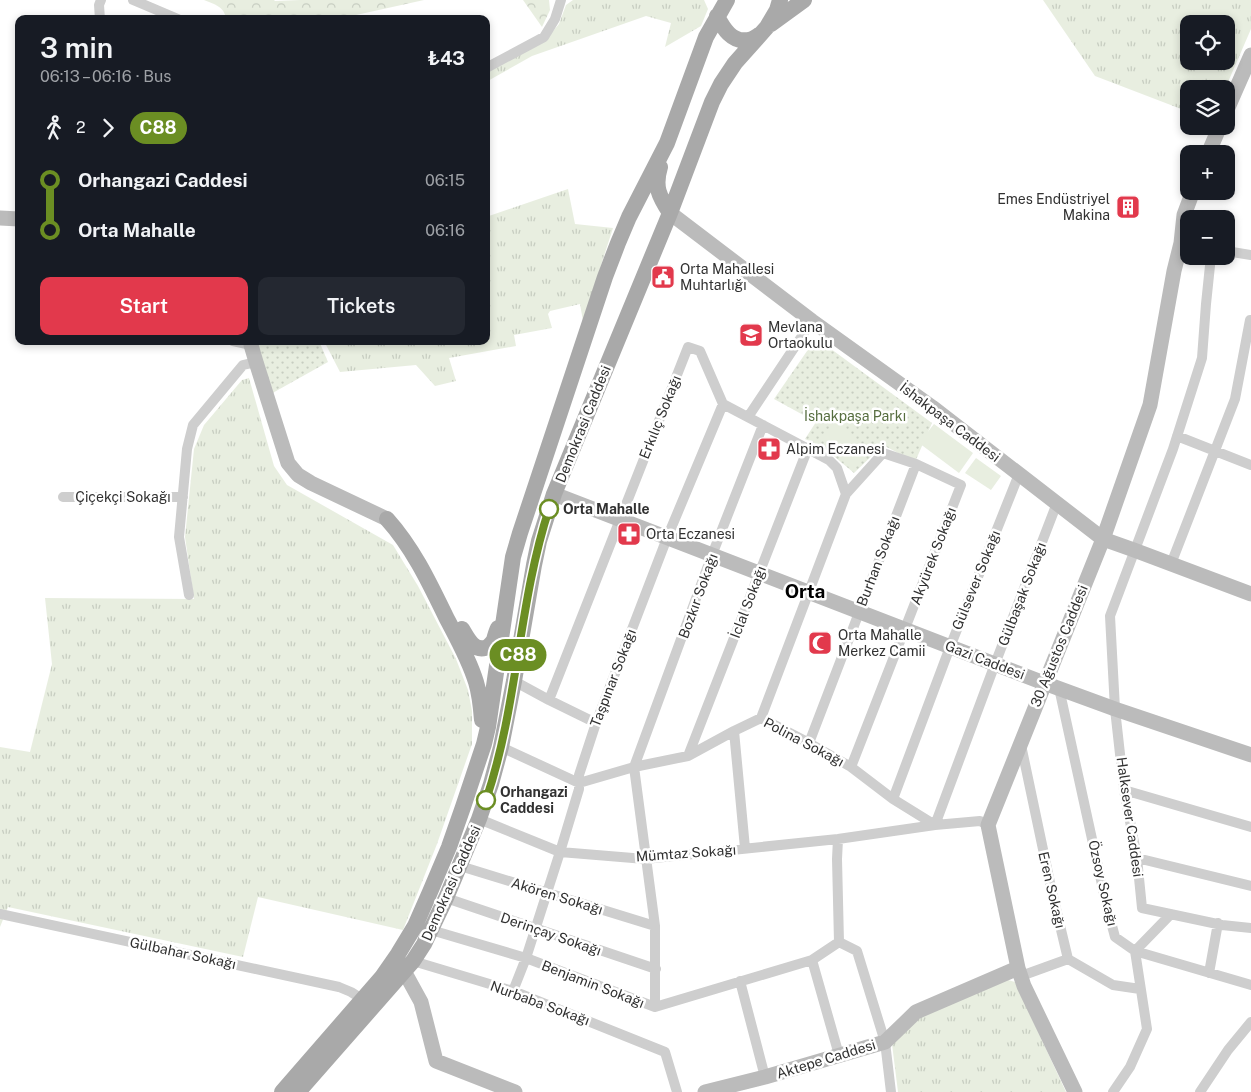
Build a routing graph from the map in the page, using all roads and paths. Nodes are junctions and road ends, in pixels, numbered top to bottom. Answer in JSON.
{"nodes":[{"id":1,"x":101,"y":0,"type":"edge"},
{"id":2,"x":133,"y":0,"type":"edge"},
{"id":3,"x":561,"y":0,"type":"edge"},
{"id":4,"x":726,"y":0,"type":"edge"},
{"id":5,"x":804,"y":0,"type":"edge"},
{"id":6,"x":778,"y":3,"type":"edge"},
{"id":7,"x":717,"y":8,"type":"edge"},
{"id":8,"x":100,"y":15,"type":"edge"},
{"id":9,"x":160,"y":15,"type":"edge"},
{"id":10,"x":765,"y":30,"type":"junction"},
{"id":11,"x":1251,"y":55,"type":"edge"},
{"id":12,"x":490,"y":66,"type":"edge"},
{"id":13,"x":1235,"y":91,"type":"edge"},
{"id":14,"x":668,"y":144,"type":"junction"},
{"id":15,"x":670,"y":213,"type":"junction"},
{"id":16,"x":0,"y":218,"type":"edge"},
{"id":17,"x":15,"y":219,"type":"edge"},
{"id":18,"x":1235,"y":252,"type":"edge"},
{"id":19,"x":1251,"y":255,"type":"edge"},
{"id":20,"x":1180,"y":256,"type":"edge"},
{"id":21,"x":1210,"y":265,"type":"edge"},
{"id":22,"x":812,"y":320,"type":"junction"},
{"id":23,"x":1250,"y":320,"type":"edge"},
{"id":24,"x":252,"y":345,"type":"edge"},
{"id":25,"x":256,"y":362,"type":"junction"},
{"id":26,"x":723,"y":404,"type":"junction"},
{"id":27,"x":748,"y":417,"type":"junction"},
{"id":28,"x":764,"y":425,"type":"junction"},
{"id":29,"x":1177,"y":436,"type":"junction"},
{"id":30,"x":808,"y":448,"type":"junction"},
{"id":31,"x":1215,"y":450,"type":"junction"},
{"id":32,"x":916,"y":464,"type":"junction"},
{"id":33,"x":1251,"y":465,"type":"edge"},
{"id":34,"x":1019,"y":474,"type":"junction"},
{"id":35,"x":554,"y":494,"type":"junction"},
{"id":36,"x":846,"y":494,"type":"junction"},
{"id":37,"x":63,"y":497,"type":"dead end"},
{"id":38,"x":182,"y":497,"type":"junction"},
{"id":39,"x":1057,"y":504,"type":"junction"},
{"id":40,"x":528,"y":512,"type":"junction"},
{"id":41,"x":387,"y":519,"type":"junction"},
{"id":42,"x":620,"y":520,"type":"junction"},
{"id":43,"x":667,"y":538,"type":"junction"},
{"id":44,"x":1103,"y":539,"type":"junction"},
{"id":45,"x":1134,"y":550,"type":"junction"},
{"id":46,"x":712,"y":555,"type":"junction"},
{"id":47,"x":1171,"y":564,"type":"junction"},
{"id":48,"x":759,"y":574,"type":"junction"},
{"id":49,"x":808,"y":592,"type":"junction"},
{"id":50,"x":1251,"y":594,"type":"edge"},
{"id":51,"x":189,"y":595,"type":"dead end"},
{"id":52,"x":506,"y":602,"type":"junction"},
{"id":53,"x":859,"y":612,"type":"junction"},
{"id":54,"x":905,"y":630,"type":"junction"},
{"id":55,"x":461,"y":645,"type":"junction"},
{"id":56,"x":519,"y":647,"type":"junction"},
{"id":57,"x":950,"y":647,"type":"junction"},
{"id":58,"x":497,"y":662,"type":"junction"},
{"id":59,"x":994,"y":664,"type":"junction"},
{"id":60,"x":514,"y":682,"type":"junction"},
{"id":61,"x":1044,"y":683,"type":"junction"},
{"id":62,"x":1060,"y":688,"type":"junction"},
{"id":63,"x":548,"y":700,"type":"junction"},
{"id":64,"x":1115,"y":709,"type":"junction"},
{"id":65,"x":760,"y":718,"type":"junction"},
{"id":66,"x":596,"y":723,"type":"junction"},
{"id":67,"x":734,"y":731,"type":"junction"},
{"id":68,"x":809,"y":743,"type":"junction"},
{"id":69,"x":1020,"y":743,"type":"junction"},
{"id":70,"x":484,"y":744,"type":"junction"},
{"id":71,"x":500,"y":747,"type":"junction"},
{"id":72,"x":1251,"y":755,"type":"edge"},
{"id":73,"x":688,"y":756,"type":"junction"},
{"id":74,"x":634,"y":767,"type":"junction"},
{"id":75,"x":851,"y":767,"type":"junction"},
{"id":76,"x":579,"y":783,"type":"junction"},
{"id":77,"x":1124,"y":790,"type":"junction"},
{"id":78,"x":893,"y":799,"type":"junction"},
{"id":79,"x":480,"y":819,"type":"junction"},
{"id":80,"x":934,"y":825,"type":"junction"},
{"id":81,"x":988,"y":825,"type":"junction"},
{"id":82,"x":1251,"y":827,"type":"edge"},
{"id":83,"x":838,"y":839,"type":"junction"},
{"id":84,"x":744,"y":848,"type":"junction"},
{"id":85,"x":560,"y":852,"type":"junction"},
{"id":86,"x":645,"y":858,"type":"junction"},
{"id":87,"x":1137,"y":858,"type":"junction"},
{"id":88,"x":460,"y":866,"type":"junction"},
{"id":89,"x":1251,"y":886,"type":"edge"},
{"id":90,"x":546,"y":893,"type":"junction"},
{"id":91,"x":446,"y":898,"type":"junction"},
{"id":92,"x":0,"y":914,"type":"edge"},
{"id":93,"x":1171,"y":914,"type":"junction"},
{"id":94,"x":1218,"y":923,"type":"junction"},
{"id":95,"x":655,"y":926,"type":"junction"},
{"id":96,"x":1251,"y":928,"type":"edge"},
{"id":97,"x":534,"y":929,"type":"junction"},
{"id":98,"x":431,"y":930,"type":"junction"},
{"id":99,"x":839,"y":942,"type":"junction"},
{"id":100,"x":1135,"y":951,"type":"junction"},
{"id":101,"x":526,"y":958,"type":"junction"},
{"id":102,"x":1068,"y":959,"type":"junction"},
{"id":103,"x":812,"y":960,"type":"junction"},
{"id":104,"x":408,"y":966,"type":"junction"},
{"id":105,"x":656,"y":969,"type":"junction"},
{"id":106,"x":1020,"y":972,"type":"junction"},
{"id":107,"x":1209,"y":973,"type":"junction"},
{"id":108,"x":740,"y":981,"type":"junction"},
{"id":109,"x":1251,"y":985,"type":"edge"},
{"id":110,"x":1140,"y":988,"type":"junction"},
{"id":111,"x":512,"y":991,"type":"junction"},
{"id":112,"x":362,"y":999,"type":"junction"},
{"id":113,"x":379,"y":999,"type":"junction"},
{"id":114,"x":655,"y":1007,"type":"junction"},
{"id":115,"x":1251,"y":1022,"type":"edge"},
{"id":116,"x":884,"y":1042,"type":"junction"},
{"id":117,"x":839,"y":1055,"type":"junction"},
{"id":118,"x":765,"y":1077,"type":"junction"},
{"id":119,"x":282,"y":1092,"type":"edge"},
{"id":120,"x":298,"y":1092,"type":"edge"},
{"id":121,"x":310,"y":1092,"type":"edge"},
{"id":122,"x":515,"y":1092,"type":"edge"},
{"id":123,"x":677,"y":1092,"type":"edge"},
{"id":124,"x":705,"y":1092,"type":"edge"},
{"id":125,"x":891,"y":1092,"type":"edge"},
{"id":126,"x":1075,"y":1092,"type":"edge"},
{"id":127,"x":1113,"y":1092,"type":"edge"},
{"id":128,"x":1200,"y":1092,"type":"edge"}],
"edges":[{"from":1,"to":8,"type":"street"},
{"from":2,"to":9,"type":"street"},
{"from":3,"to":12,"type":"street"},
{"from":4,"to":7,"type":"main road","name":"Demokrasi Caddesi"},
{"from":5,"to":10,"type":"main road"},
{"from":6,"to":10,"type":"main road","name":"Demokrasi Caddesi"},
{"from":7,"to":10,"type":"main road"},
{"from":7,"to":14,"type":"main road","name":"Demokrasi Caddesi"},
{"from":10,"to":15,"type":"main road","name":"Demokrasi Caddesi"},
{"from":11,"to":13,"type":"street"},
{"from":14,"to":15,"type":"main road"},
{"from":14,"to":40,"type":"main road","name":"Demokrasi Caddesi"},
{"from":15,"to":22,"type":"street","name":"İshakpaşa Caddesi"},
{"from":15,"to":35,"type":"main road","name":"Demokrasi Caddesi"},
{"from":16,"to":17,"type":"street"},
{"from":18,"to":19,"type":"street"},
{"from":20,"to":44,"type":"street","name":"30 Ağustos Caddesi"},
{"from":21,"to":29,"type":"street"},
{"from":22,"to":27,"type":"street"},
{"from":22,"to":34,"type":"street","name":"İshakpaşa Caddesi"},
{"from":23,"to":31,"type":"street"},
{"from":24,"to":25,"type":"street"},
{"from":25,"to":38,"type":"street"},
{"from":25,"to":41,"type":"street"},
{"from":26,"to":27,"type":"street"},
{"from":26,"to":42,"type":"street","name":"Erkılıç Sokağı"},
{"from":26,"to":43,"type":"street","name":"Taşpınar Sokağı"},
{"from":27,"to":28,"type":"street"},
{"from":28,"to":30,"type":"street"},
{"from":28,"to":46,"type":"street","name":"Bozkır Sokağı"},
{"from":29,"to":31,"type":"street"},
{"from":29,"to":45,"type":"street"},
{"from":30,"to":36,"type":"street"},
{"from":30,"to":48,"type":"street","name":"İclal Sokağı"},
{"from":31,"to":33,"type":"street"},
{"from":31,"to":47,"type":"street"},
{"from":32,"to":36,"type":"street"},
{"from":32,"to":53,"type":"street","name":"Burhan Sokağı"},
{"from":32,"to":54,"type":"street","name":"Akyürek Sokağı"},
{"from":34,"to":39,"type":"street","name":"İshakpaşa Caddesi"},
{"from":34,"to":57,"type":"street","name":"Gülsever Sokağı"},
{"from":35,"to":40,"type":"main road"},
{"from":35,"to":42,"type":"street","name":"Gazi Caddesi"},
{"from":35,"to":56,"type":"main road","name":"Demokrasi Caddesi"},
{"from":36,"to":49,"type":"street"},
{"from":37,"to":38,"type":"street","name":"Çiçekçi Sokağı"},
{"from":38,"to":51,"type":"street"},
{"from":39,"to":44,"type":"street","name":"İshakpaşa Caddesi"},
{"from":39,"to":59,"type":"street","name":"Gülbaşak Sokağı"},
{"from":40,"to":52,"type":"main road","name":"Demokrasi Caddesi"},
{"from":41,"to":52,"type":"main road"},
{"from":41,"to":55,"type":"main road"},
{"from":42,"to":43,"type":"street","name":"Gazi Caddesi"},
{"from":42,"to":63,"type":"street","name":"Erkılıç Sokağı"},
{"from":43,"to":46,"type":"street","name":"Gazi Caddesi"},
{"from":43,"to":66,"type":"street","name":"Taşpınar Sokağı"},
{"from":44,"to":45,"type":"street","name":"İshakpaşa Caddesi"},
{"from":44,"to":61,"type":"street","name":"30 Ağustos Caddesi"},
{"from":45,"to":47,"type":"street","name":"İshakpaşa Caddesi"},
{"from":45,"to":64,"type":"street","name":"Halksever Caddesi"},
{"from":46,"to":48,"type":"street","name":"Gazi Caddesi"},
{"from":46,"to":74,"type":"street","name":"Bozkır Sokağı"},
{"from":47,"to":50,"type":"street","name":"İshakpaşa Caddesi"},
{"from":48,"to":49,"type":"street","name":"Gazi Caddesi"},
{"from":48,"to":73,"type":"street","name":"İclal Sokağı"},
{"from":49,"to":53,"type":"street","name":"Gazi Caddesi"},
{"from":49,"to":65,"type":"street"},
{"from":52,"to":58,"type":"main road","name":"Demokrasi Caddesi"},
{"from":53,"to":54,"type":"street","name":"Gazi Caddesi"},
{"from":53,"to":68,"type":"street","name":"Burhan Sokağı"},
{"from":54,"to":57,"type":"street","name":"Gazi Caddesi"},
{"from":54,"to":75,"type":"street","name":"Akyürek Sokağı"},
{"from":55,"to":58,"type":"main road"},
{"from":55,"to":70,"type":"main road"},
{"from":56,"to":58,"type":"main road"},
{"from":56,"to":60,"type":"main road","name":"Demokrasi Caddesi"},
{"from":57,"to":59,"type":"street","name":"Gazi Caddesi"},
{"from":57,"to":78,"type":"street","name":"Gülsever Sokağı"},
{"from":58,"to":70,"type":"main road","name":"Demokrasi Caddesi"},
{"from":59,"to":61,"type":"street","name":"Gazi Caddesi"},
{"from":59,"to":80,"type":"street","name":"Gülbaşak Sokağı"},
{"from":60,"to":63,"type":"street"},
{"from":60,"to":71,"type":"main road","name":"Demokrasi Caddesi"},
{"from":61,"to":62,"type":"street","name":"Gazi Caddesi"},
{"from":61,"to":69,"type":"street","name":"30 Ağustos Caddesi"},
{"from":62,"to":64,"type":"street","name":"Gazi Caddesi"},
{"from":62,"to":100,"type":"street","name":"Özsoy Sokağı"},
{"from":63,"to":66,"type":"street"},
{"from":64,"to":72,"type":"street","name":"Gazi Caddesi"},
{"from":64,"to":77,"type":"street","name":"Halksever Caddesi"},
{"from":65,"to":67,"type":"street","name":"Polina Sokağı"},
{"from":65,"to":68,"type":"street","name":"Polina Sokağı"},
{"from":66,"to":76,"type":"street","name":"Taşpınar Sokağı"},
{"from":67,"to":73,"type":"street","name":"Polina Sokağı"},
{"from":67,"to":84,"type":"street"},
{"from":68,"to":75,"type":"street","name":"Polina Sokağı"},
{"from":69,"to":81,"type":"street","name":"30 Ağustos Caddesi"},
{"from":69,"to":102,"type":"street","name":"Eren Sokağı"},
{"from":70,"to":112,"type":"main road","name":"Demokrasi Caddesi"},
{"from":71,"to":76,"type":"street"},
{"from":71,"to":79,"type":"main road","name":"Demokrasi Caddesi"},
{"from":73,"to":74,"type":"street","name":"Polina Sokağı"},
{"from":74,"to":76,"type":"street","name":"Polina Sokağı"},
{"from":74,"to":86,"type":"street"},
{"from":75,"to":78,"type":"street","name":"Polina Sokağı"},
{"from":76,"to":85,"type":"street","name":"Taşpınar Sokağı"},
{"from":77,"to":82,"type":"street"},
{"from":77,"to":87,"type":"street","name":"Halksever Caddesi"},
{"from":78,"to":80,"type":"street","name":"Polina Sokağı"},
{"from":79,"to":85,"type":"street","name":"Mümtaz Sokağı"},
{"from":79,"to":88,"type":"main road","name":"Demokrasi Caddesi"},
{"from":80,"to":81,"type":"street"},
{"from":80,"to":83,"type":"street","name":"Mümtaz Sokağı"},
{"from":81,"to":106,"type":"street"},
{"from":83,"to":84,"type":"street","name":"Mümtaz Sokağı"},
{"from":83,"to":99,"type":"street"},
{"from":84,"to":86,"type":"street","name":"Mümtaz Sokağı"},
{"from":85,"to":86,"type":"street","name":"Mümtaz Sokağı"},
{"from":85,"to":90,"type":"street","name":"Taşpınar Sokağı"},
{"from":86,"to":95,"type":"street"},
{"from":87,"to":89,"type":"street"},
{"from":87,"to":93,"type":"street","name":"Halksever Caddesi"},
{"from":88,"to":90,"type":"street","name":"Akören Sokağı"},
{"from":88,"to":91,"type":"main road","name":"Demokrasi Caddesi"},
{"from":90,"to":95,"type":"street","name":"Akören Sokağı"},
{"from":90,"to":97,"type":"street","name":"Taşpınar Sokağı"},
{"from":91,"to":97,"type":"street","name":"Derinçay Sokağı"},
{"from":91,"to":98,"type":"main road","name":"Demokrasi Caddesi"},
{"from":92,"to":112,"type":"street","name":"Gülbahar Sokağı"},
{"from":93,"to":94,"type":"street","name":"Halksever Caddesi"},
{"from":93,"to":100,"type":"street"},
{"from":94,"to":96,"type":"street","name":"Halksever Caddesi"},
{"from":94,"to":107,"type":"street"},
{"from":95,"to":105,"type":"street"},
{"from":97,"to":101,"type":"street","name":"Taşpınar Sokağı"},
{"from":97,"to":105,"type":"street","name":"Derinçay Sokağı"},
{"from":98,"to":101,"type":"street","name":"Benjamin Sokağı"},
{"from":98,"to":104,"type":"main road","name":"Demokrasi Caddesi"},
{"from":99,"to":103,"type":"street","name":"Benjamin Sokağı"},
{"from":99,"to":116,"type":"street"},
{"from":100,"to":107,"type":"street","name":"Özsoy Sokağı"},
{"from":100,"to":110,"type":"street"},
{"from":101,"to":111,"type":"street","name":"Taşpınar Sokağı"},
{"from":101,"to":114,"type":"street","name":"Benjamin Sokağı"},
{"from":102,"to":106,"type":"street"},
{"from":102,"to":110,"type":"street"},
{"from":103,"to":108,"type":"street","name":"Benjamin Sokağı"},
{"from":103,"to":117,"type":"street"},
{"from":104,"to":111,"type":"street","name":"Nurbaba Sokağı"},
{"from":104,"to":113,"type":"main road","name":"Demokrasi Caddesi"},
{"from":104,"to":122,"type":"street"},
{"from":105,"to":114,"type":"street"},
{"from":106,"to":116,"type":"street","name":"Aktepe Caddesi"},
{"from":106,"to":126,"type":"street"},
{"from":107,"to":109,"type":"street","name":"Özsoy Sokağı"},
{"from":108,"to":114,"type":"street","name":"Benjamin Sokağı"},
{"from":108,"to":118,"type":"street"},
{"from":110,"to":127,"type":"street"},
{"from":111,"to":123,"type":"street","name":"Nurbaba Sokağı"},
{"from":112,"to":113,"type":"main road"},
{"from":112,"to":119,"type":"main road","name":"Demokrasi Caddesi"},
{"from":113,"to":120,"type":"main road","name":"Demokrasi Caddesi"},
{"from":113,"to":121,"type":"main road"},
{"from":115,"to":128,"type":"street"},
{"from":116,"to":117,"type":"street","name":"Aktepe Caddesi"},
{"from":116,"to":125,"type":"street"},
{"from":117,"to":118,"type":"street","name":"Aktepe Caddesi"},
{"from":118,"to":124,"type":"street","name":"Aktepe Caddesi"}]}
